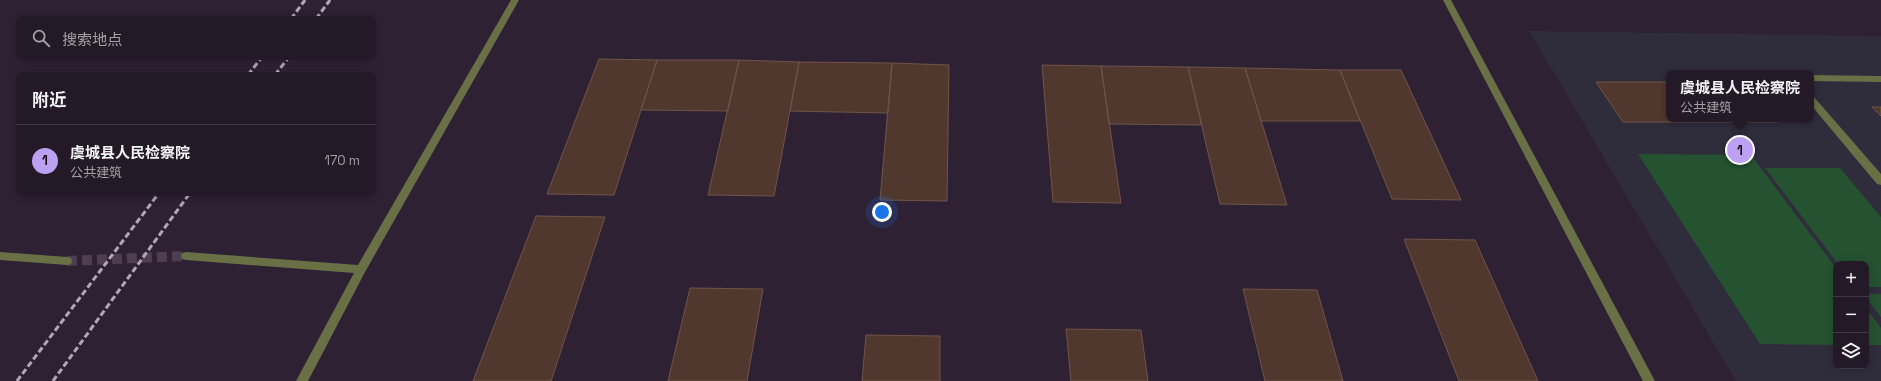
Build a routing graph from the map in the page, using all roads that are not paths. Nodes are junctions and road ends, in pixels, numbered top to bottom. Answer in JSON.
{"nodes":[{"id":1,"x":515,"y":0,"type":"edge"},
{"id":2,"x":1447,"y":0,"type":"edge"},
{"id":3,"x":1814,"y":78,"type":"edge"},
{"id":4,"x":1881,"y":79,"type":"edge"},
{"id":5,"x":1814,"y":103,"type":"edge"},
{"id":6,"x":1881,"y":181,"type":"edge"},
{"id":7,"x":0,"y":256,"type":"edge"},
{"id":8,"x":186,"y":256,"type":"tunnel mouth"},
{"id":9,"x":67,"y":261,"type":"tunnel mouth"},
{"id":10,"x":361,"y":269,"type":"junction"},
{"id":11,"x":302,"y":381,"type":"edge"},
{"id":12,"x":1649,"y":381,"type":"edge"}],
"edges":[{"from":1,"to":10,"type":"street"},
{"from":2,"to":12,"type":"street"},
{"from":3,"to":4,"type":"street"},
{"from":5,"to":6,"type":"street"},
{"from":7,"to":9,"type":"street"},
{"from":8,"to":10,"type":"street"},
{"from":10,"to":11,"type":"street"}]}
